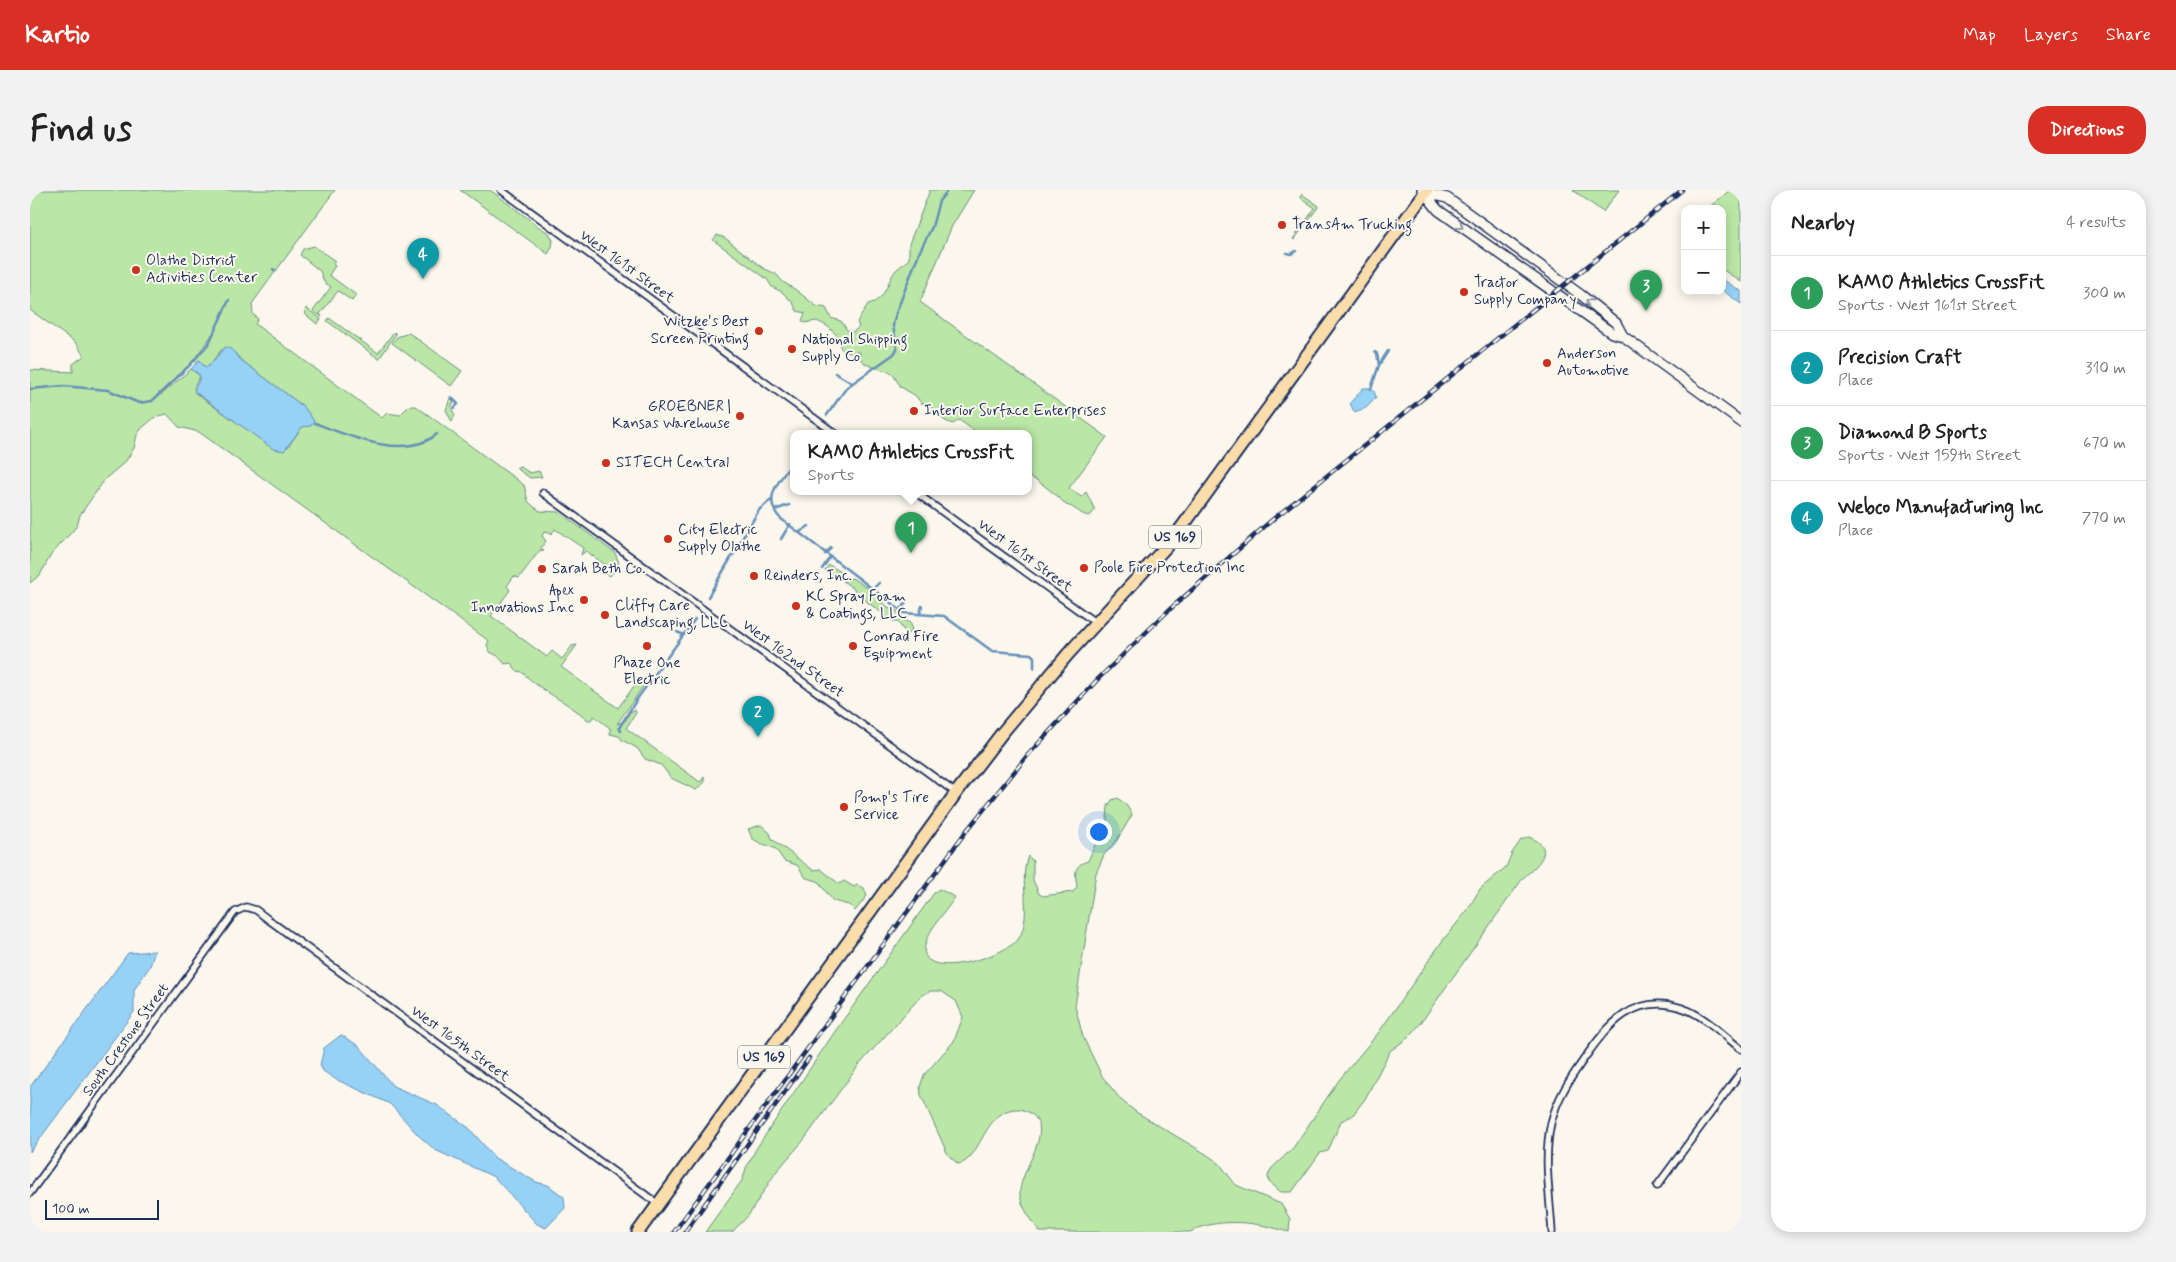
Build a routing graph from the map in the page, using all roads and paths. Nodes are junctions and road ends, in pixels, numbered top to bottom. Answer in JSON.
{"nodes":[{"id":1,"x":501,"y":190,"type":"edge"},
{"id":2,"x":1425,"y":191,"type":"edge"},
{"id":3,"x":1623,"y":336,"type":"junction"},
{"id":4,"x":1741,"y":422,"type":"edge"},
{"id":5,"x":831,"y":430,"type":"edge"},
{"id":6,"x":543,"y":494,"type":"dead end"},
{"id":7,"x":919,"y":495,"type":"edge"},
{"id":8,"x":1096,"y":623,"type":"junction"},
{"id":9,"x":956,"y":793,"type":"junction"},
{"id":10,"x":246,"y":907,"type":"joint"},
{"id":11,"x":1741,"y":1049,"type":"edge"},
{"id":12,"x":1741,"y":1072,"type":"edge"},
{"id":13,"x":1656,"y":1186,"type":"dead end"},
{"id":14,"x":30,"y":1193,"type":"edge"},
{"id":15,"x":658,"y":1204,"type":"junction"},
{"id":16,"x":638,"y":1232,"type":"edge"},
{"id":17,"x":1552,"y":1232,"type":"edge"}],
"edges":[{"from":1,"to":5,"type":"street","name":"West 161st Street"},
{"from":2,"to":3,"type":"main road","one_way":true},
{"from":3,"to":2,"type":"main road","one_way":true},
{"from":2,"to":8,"type":"highway","number":"US 169"},
{"from":3,"to":4,"type":"main road"},
{"from":6,"to":9,"type":"street","name":"West 162nd Street"},
{"from":7,"to":8,"type":"street","name":"West 161st Street"},
{"from":8,"to":9,"type":"highway","number":"US 169"},
{"from":9,"to":15,"type":"highway","number":"US 169"},
{"from":10,"to":14,"type":"street","name":"South Crestone Street"},
{"from":10,"to":15,"type":"street","name":"West 165th Street"},
{"from":11,"to":17,"type":"street"},
{"from":12,"to":13,"type":"street"},
{"from":15,"to":16,"type":"highway","number":"US 169"}]}
